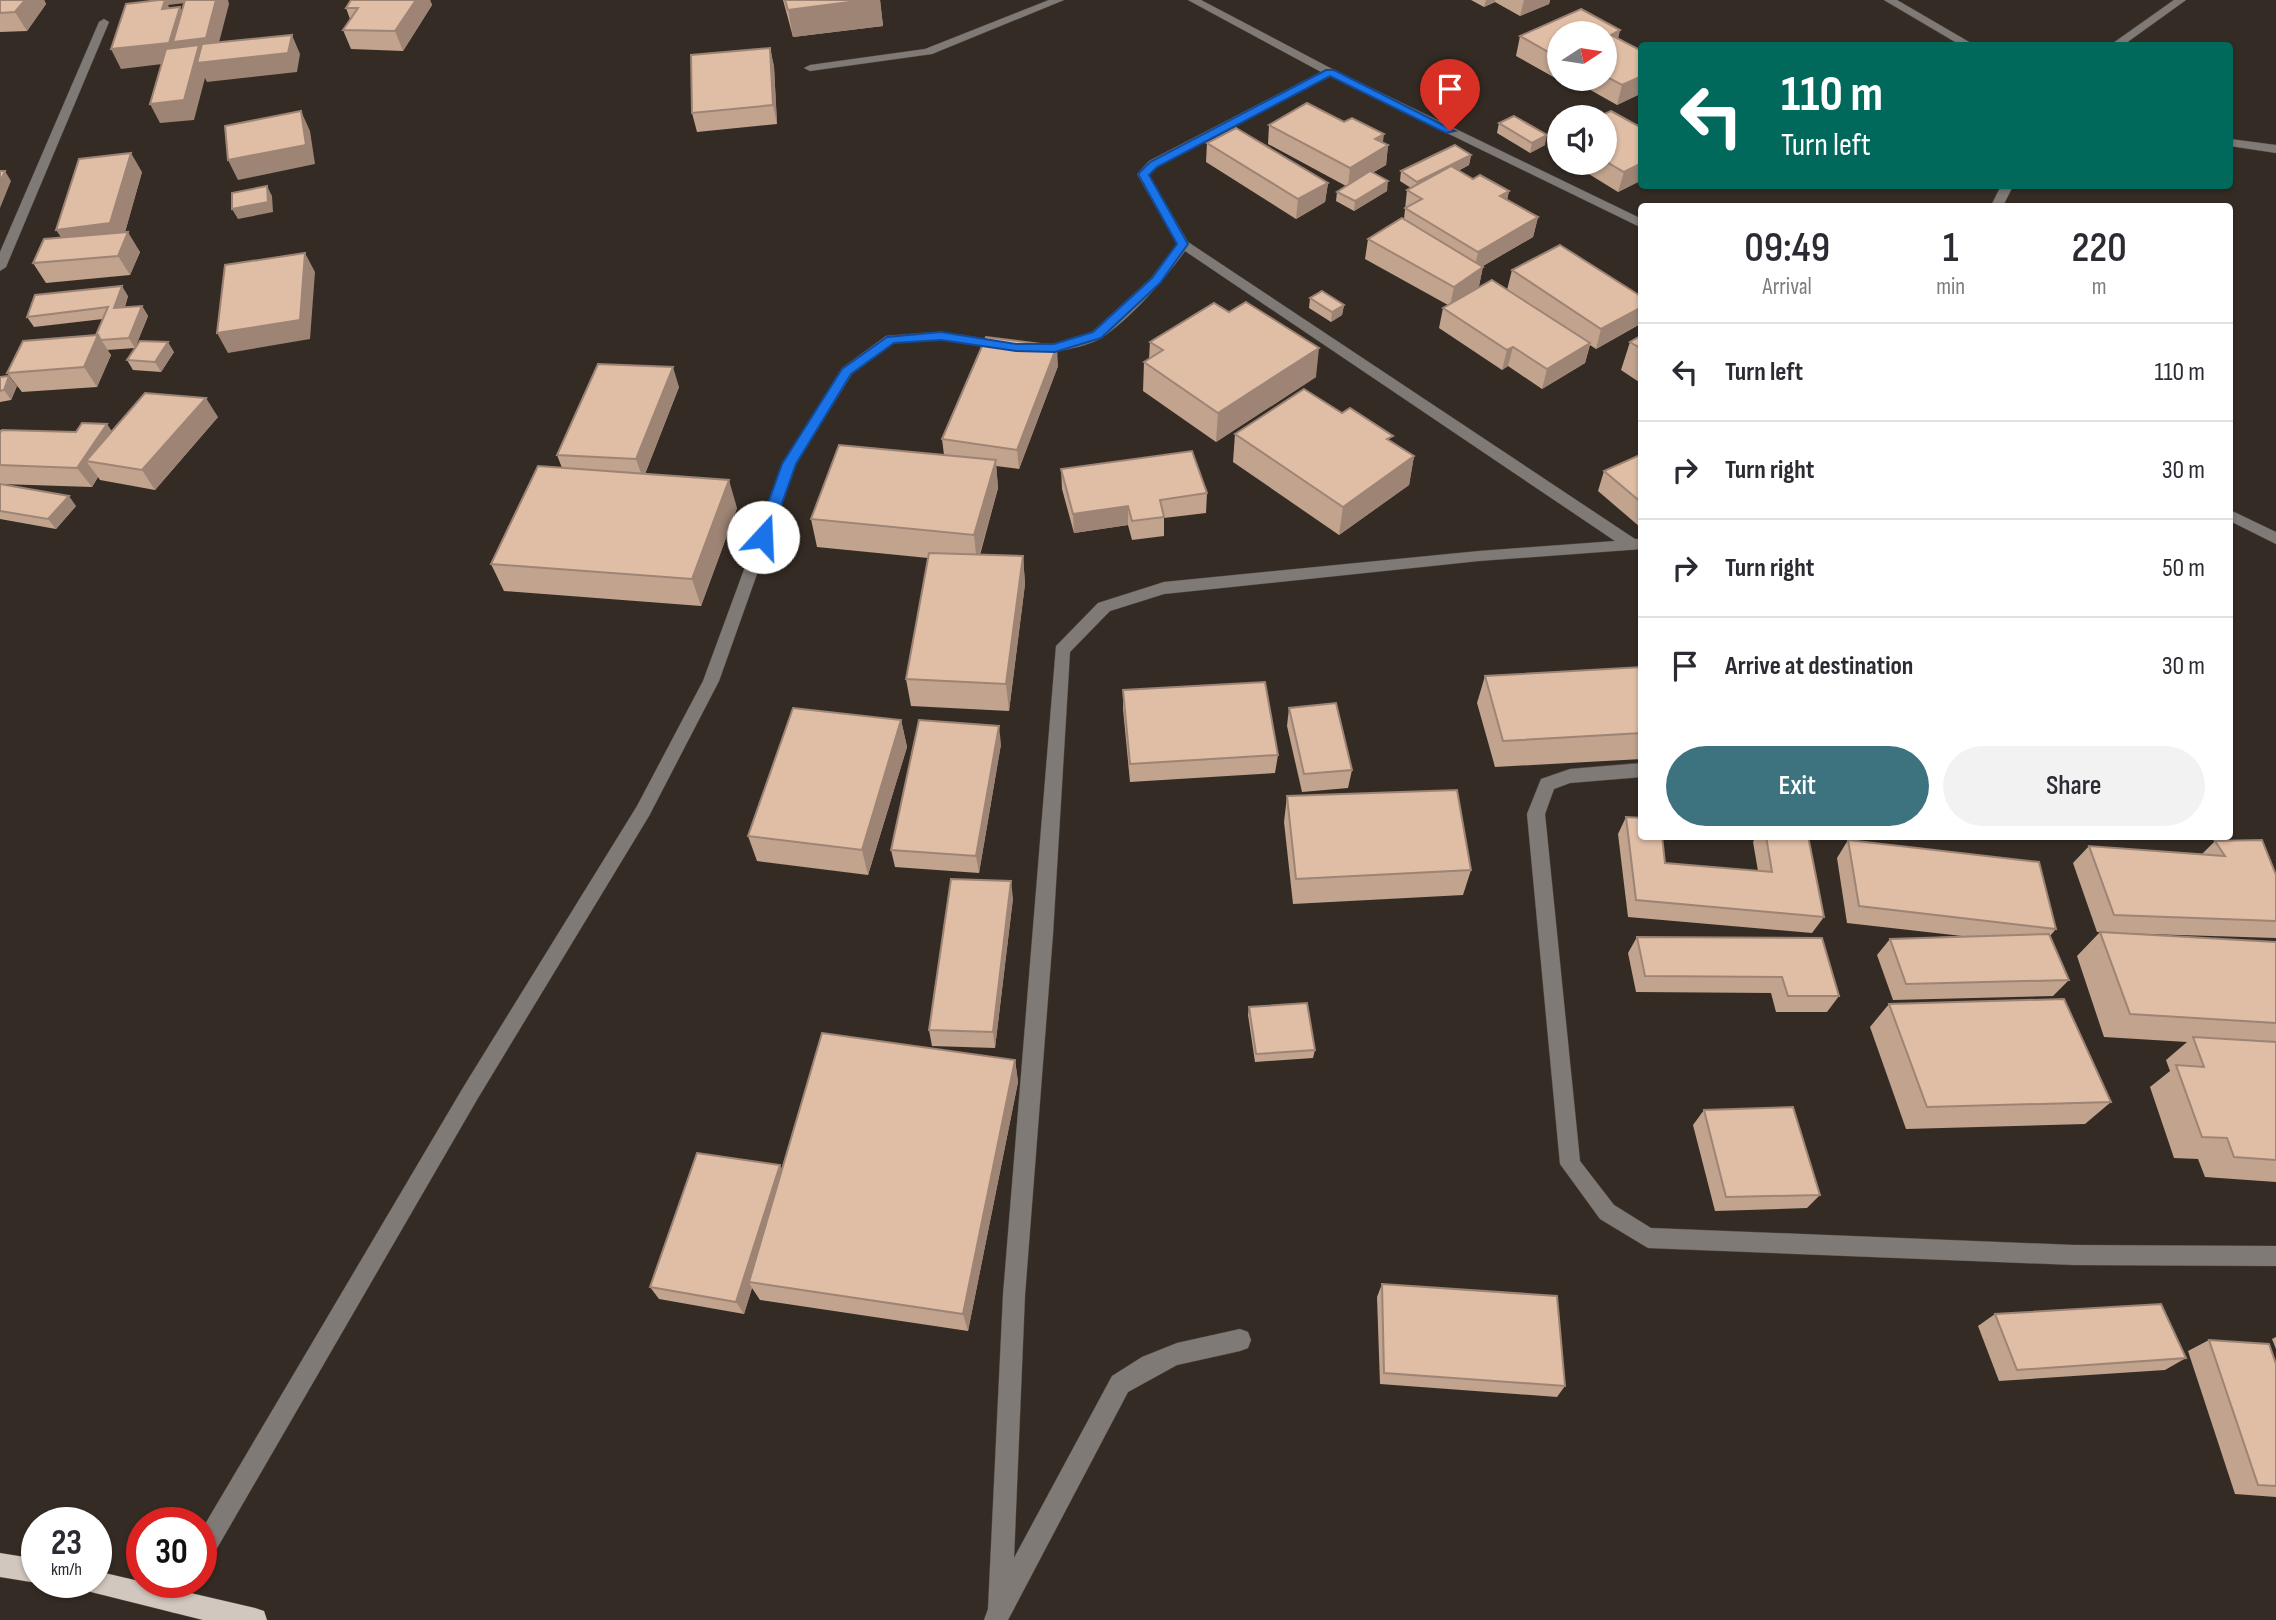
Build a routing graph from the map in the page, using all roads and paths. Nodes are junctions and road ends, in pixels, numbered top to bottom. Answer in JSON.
{"nodes":[{"id":1,"x":1059,"y":0,"type":"edge"},
{"id":2,"x":1194,"y":0,"type":"edge"},
{"id":3,"x":1889,"y":0,"type":"edge"},
{"id":4,"x":2181,"y":0,"type":"edge"},
{"id":5,"x":104,"y":22,"type":"dead end"},
{"id":6,"x":1964,"y":42,"type":"edge"},
{"id":7,"x":2120,"y":42,"type":"edge"},
{"id":8,"x":810,"y":68,"type":"dead end"},
{"id":9,"x":1330,"y":72,"type":"junction"},
{"id":10,"x":2233,"y":143,"type":"edge"},
{"id":11,"x":2276,"y":149,"type":"edge"},
{"id":12,"x":1638,"y":222,"type":"edge"},
{"id":13,"x":1183,"y":244,"type":"junction"},
{"id":14,"x":0,"y":267,"type":"edge"},
{"id":15,"x":2233,"y":517,"type":"edge"},
{"id":16,"x":2276,"y":539,"type":"edge"},
{"id":17,"x":1637,"y":544,"type":"edge"},
{"id":18,"x":1638,"y":770,"type":"edge"},
{"id":19,"x":2276,"y":1256,"type":"edge"},
{"id":20,"x":1240,"y":1340,"type":"dead end"},
{"id":21,"x":217,"y":1527,"type":"edge"},
{"id":22,"x":0,"y":1565,"type":"edge"},
{"id":23,"x":21,"y":1568,"type":"edge"},
{"id":24,"x":195,"y":1598,"type":"edge"},
{"id":25,"x":998,"y":1615,"type":"edge"},
{"id":26,"x":255,"y":1620,"type":"edge"}],
"edges":[{"from":1,"to":8,"type":"street"},
{"from":2,"to":9,"type":"street"},
{"from":3,"to":6,"type":"street"},
{"from":4,"to":7,"type":"street"},
{"from":5,"to":14,"type":"street"},
{"from":9,"to":12,"type":"street"},
{"from":9,"to":13,"type":"street"},
{"from":10,"to":11,"type":"street"},
{"from":13,"to":17,"type":"street"},
{"from":13,"to":21,"type":"street"},
{"from":15,"to":16,"type":"street"},
{"from":17,"to":25,"type":"street"},
{"from":18,"to":19,"type":"street"},
{"from":20,"to":25,"type":"street"},
{"from":22,"to":23,"type":"main road"},
{"from":24,"to":26,"type":"main road"}]}
